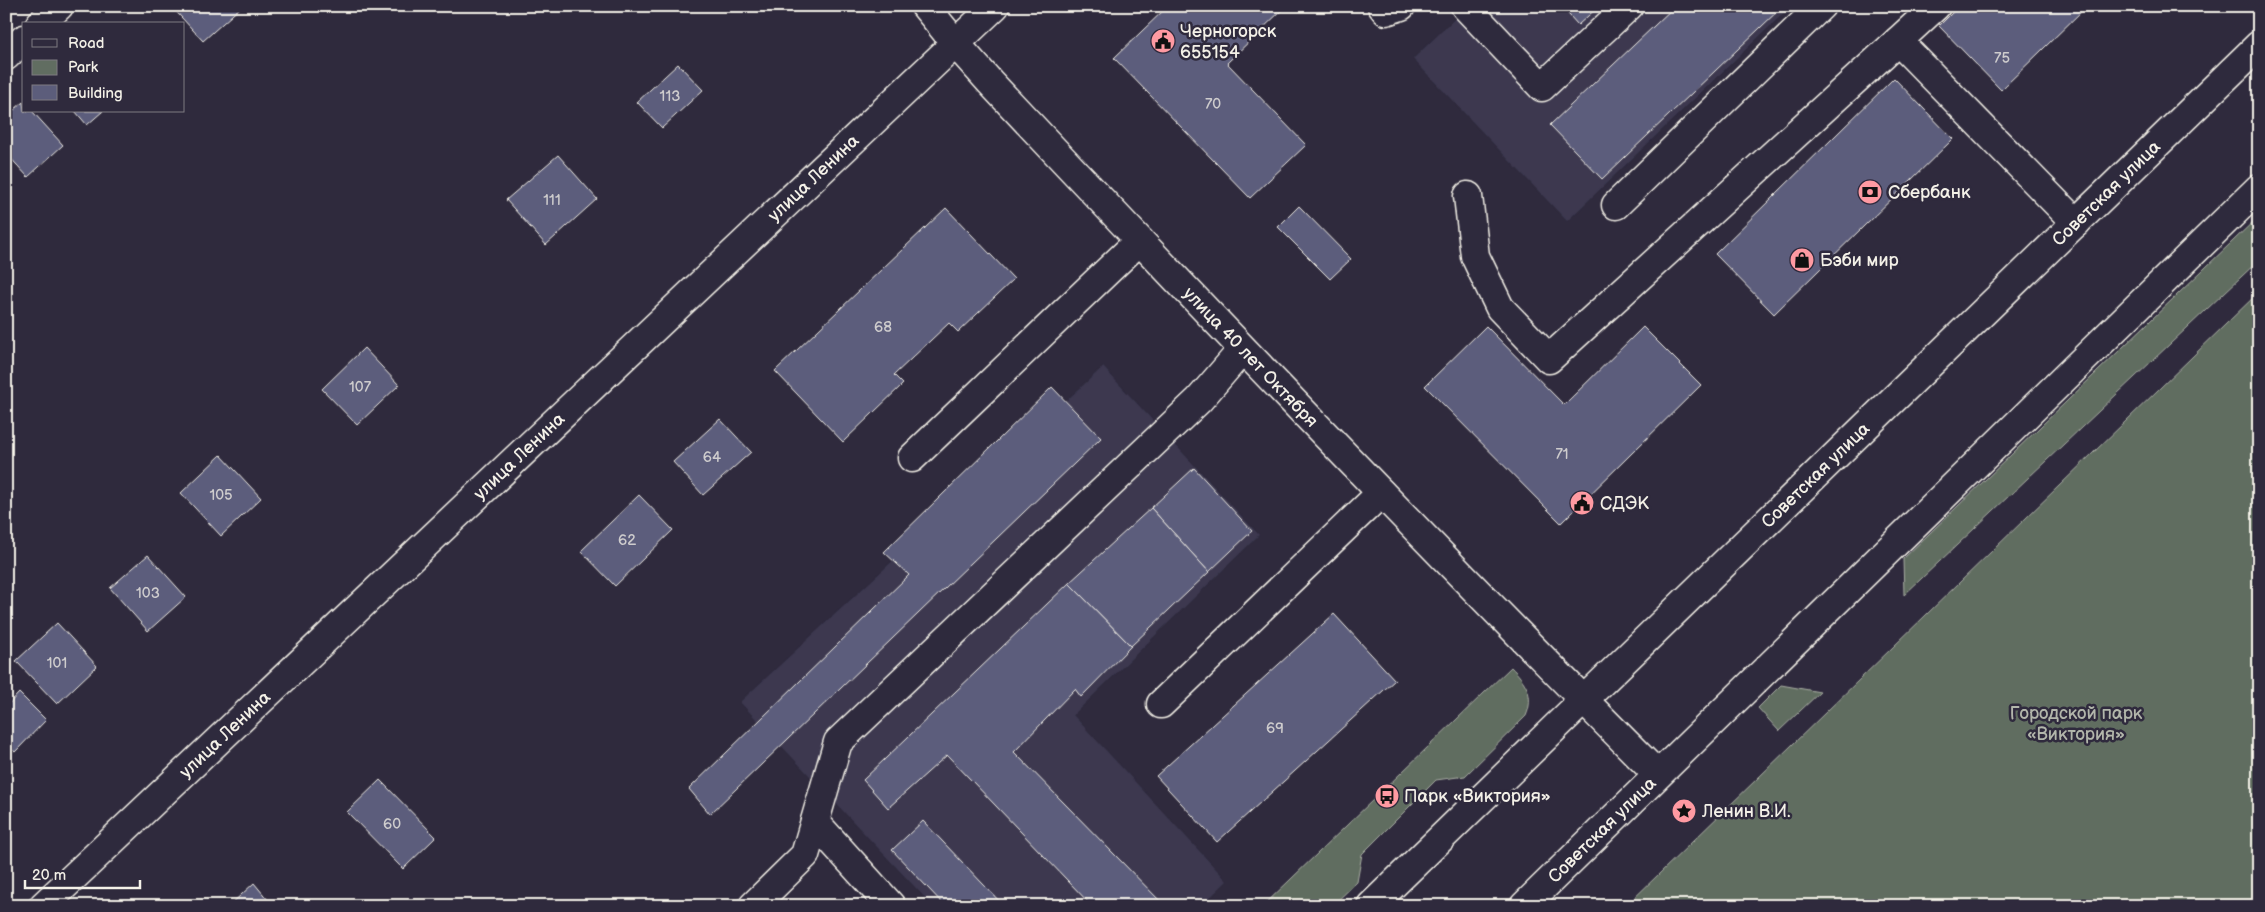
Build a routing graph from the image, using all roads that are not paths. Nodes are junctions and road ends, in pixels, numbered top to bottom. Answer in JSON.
{"nodes":[{"id":1,"x":59,"y":6,"type":"edge"},
{"id":2,"x":925,"y":6,"type":"edge"},
{"id":3,"x":995,"y":6,"type":"edge"},
{"id":4,"x":1382,"y":6,"type":"edge"},
{"id":5,"x":1401,"y":6,"type":"edge"},
{"id":6,"x":1465,"y":6,"type":"edge"},
{"id":7,"x":1629,"y":6,"type":"edge"},
{"id":8,"x":1821,"y":6,"type":"edge"},
{"id":9,"x":1936,"y":6,"type":"edge"},
{"id":10,"x":42,"y":22,"type":"edge"},
{"id":11,"x":22,"y":41,"type":"edge"},
{"id":12,"x":1898,"y":41,"type":"junction"},
{"id":13,"x":956,"y":44,"type":"junction"},
{"id":14,"x":2259,"y":45,"type":"edge"},
{"id":15,"x":6,"y":56,"type":"edge"},
{"id":16,"x":2259,"y":188,"type":"edge"},
{"id":17,"x":1468,"y":196,"type":"dead end"},
{"id":18,"x":1616,"y":205,"type":"dead end"},
{"id":19,"x":2076,"y":223,"type":"junction"},
{"id":20,"x":1139,"y":240,"type":"junction"},
{"id":21,"x":1242,"y":350,"type":"junction"},
{"id":22,"x":912,"y":458,"type":"dead end"},
{"id":23,"x":1381,"y":493,"type":"junction"},
{"id":24,"x":1584,"y":701,"type":"junction"},
{"id":25,"x":1161,"y":704,"type":"dead end"},
{"id":26,"x":1657,"y":774,"type":"junction"},
{"id":27,"x":815,"y":822,"type":"junction"},
{"id":28,"x":43,"y":906,"type":"edge"},
{"id":29,"x":753,"y":906,"type":"edge"},
{"id":30,"x":891,"y":906,"type":"edge"},
{"id":31,"x":1371,"y":906,"type":"edge"},
{"id":32,"x":1524,"y":906,"type":"edge"}],
"edges":[{"from":1,"to":10,"type":"street"},
{"from":2,"to":13,"type":"street","name":"улица 40 лет Октября"},
{"from":3,"to":13,"type":"street","name":"улица Ленина"},
{"from":4,"to":5,"type":"street"},
{"from":6,"to":7,"type":"street"},
{"from":8,"to":18,"type":"street"},
{"from":9,"to":12,"type":"street"},
{"from":11,"to":15,"type":"street"},
{"from":12,"to":17,"type":"street"},
{"from":12,"to":19,"type":"street"},
{"from":13,"to":20,"type":"street","name":"улица 40 лет Октября"},
{"from":13,"to":28,"type":"street","name":"улица Ленина"},
{"from":14,"to":19,"type":"street","name":"Советская улица"},
{"from":16,"to":26,"type":"street","name":"Советская улица"},
{"from":19,"to":24,"type":"street","name":"Советская улица"},
{"from":20,"to":21,"type":"street","name":"улица 40 лет Октября"},
{"from":20,"to":22,"type":"street"},
{"from":21,"to":23,"type":"street","name":"улица 40 лет Октября"},
{"from":21,"to":27,"type":"street"},
{"from":23,"to":24,"type":"street","name":"улица 40 лет Октября"},
{"from":23,"to":25,"type":"street"},
{"from":24,"to":26,"type":"street","name":"улица 40 лет Октября"},
{"from":24,"to":31,"type":"street","name":"Советская улица"},
{"from":26,"to":32,"type":"street","name":"Советская улица"},
{"from":27,"to":29,"type":"street"},
{"from":27,"to":30,"type":"street"}]}
